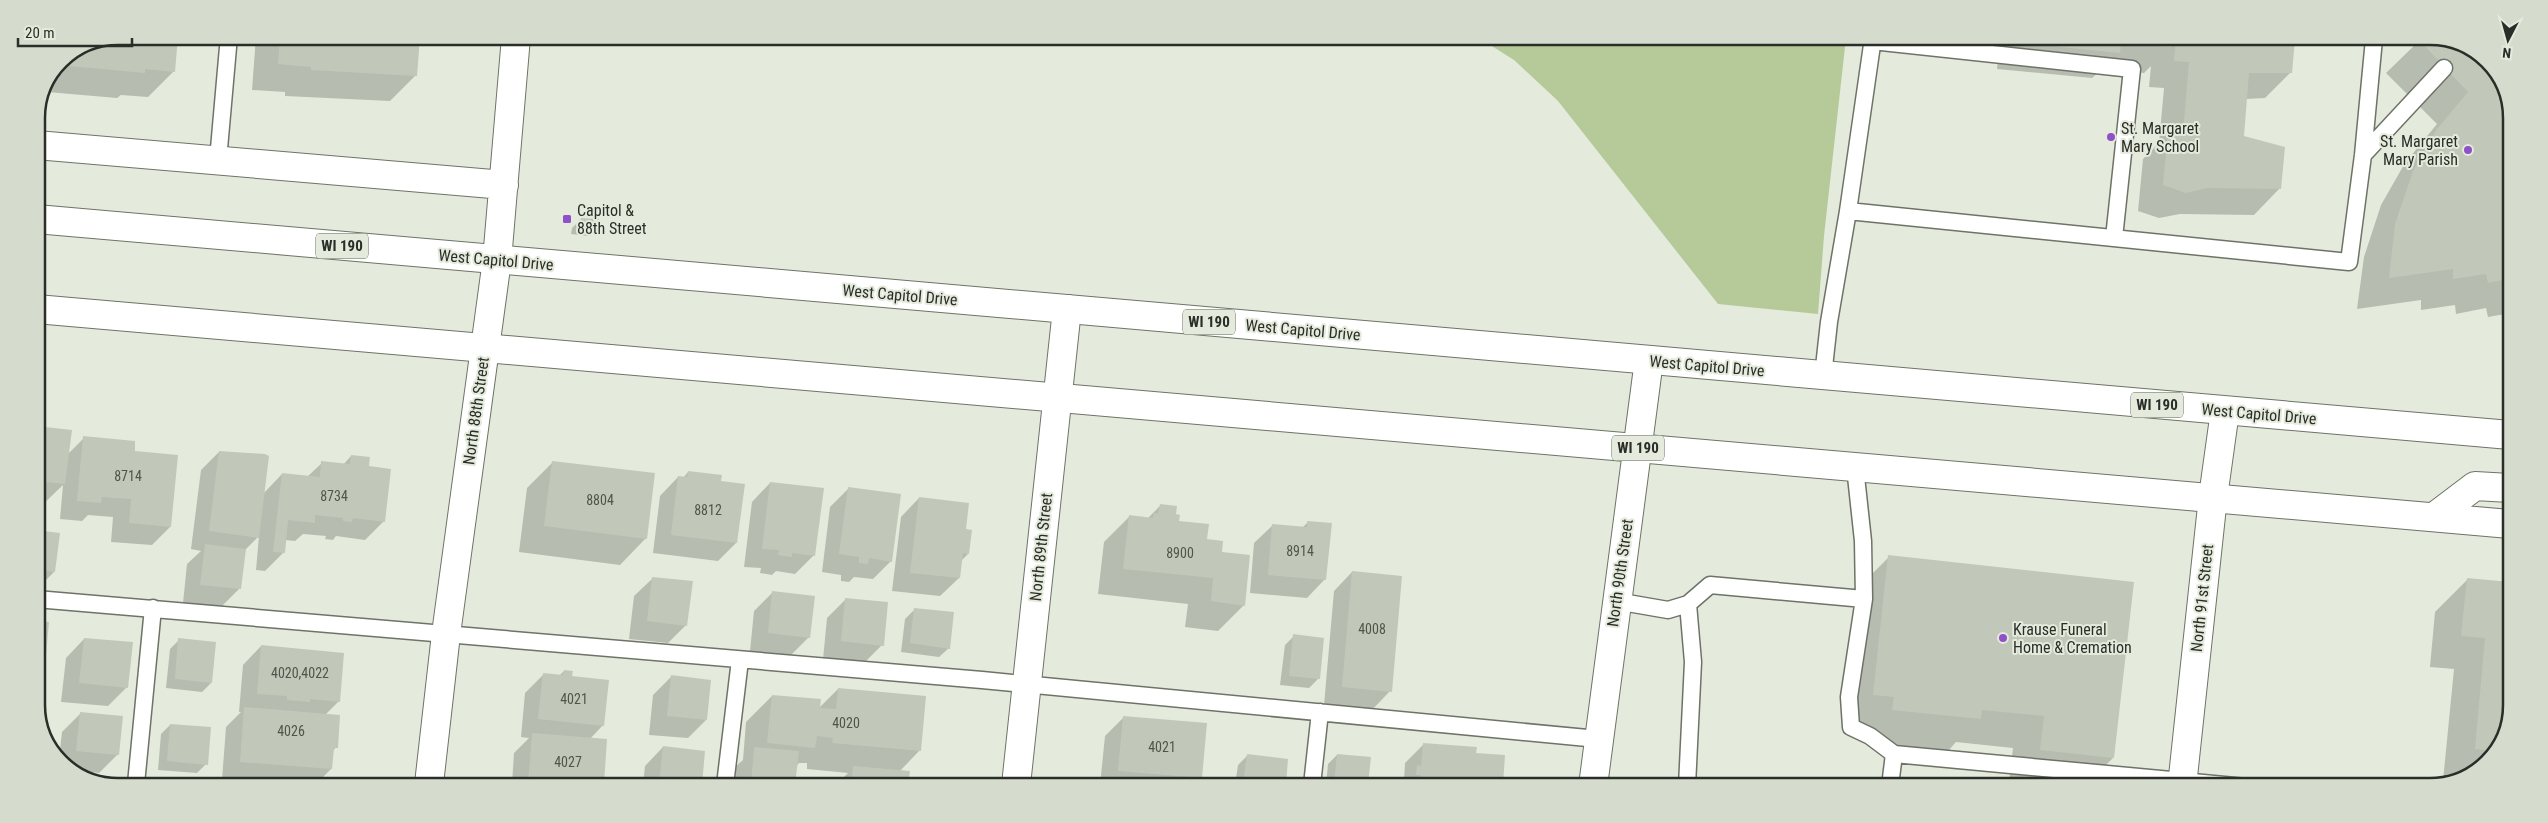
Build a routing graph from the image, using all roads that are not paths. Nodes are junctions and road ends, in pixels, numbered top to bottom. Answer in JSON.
{"nodes":[{"id":1,"x":229,"y":45,"type":"edge"},
{"id":2,"x":515,"y":45,"type":"edge"},
{"id":3,"x":1871,"y":45,"type":"edge"},
{"id":4,"x":1917,"y":45,"type":"edge"},
{"id":5,"x":2373,"y":45,"type":"edge"},
{"id":6,"x":2444,"y":68,"type":"dead end"},
{"id":7,"x":45,"y":146,"type":"edge"},
{"id":8,"x":2363,"y":155,"type":"junction"},
{"id":9,"x":218,"y":160,"type":"junction"},
{"id":10,"x":504,"y":184,"type":"junction"},
{"id":11,"x":1848,"y":211,"type":"junction"},
{"id":12,"x":45,"y":220,"type":"edge"},
{"id":13,"x":2114,"y":238,"type":"junction"},
{"id":14,"x":497,"y":260,"type":"junction"},
{"id":15,"x":45,"y":310,"type":"edge"},
{"id":16,"x":1067,"y":310,"type":"junction"},
{"id":17,"x":484,"y":348,"type":"junction"},
{"id":18,"x":1649,"y":360,"type":"junction"},
{"id":19,"x":1823,"y":376,"type":"junction"},
{"id":20,"x":1057,"y":397,"type":"junction"},
{"id":21,"x":2225,"y":411,"type":"junction"},
{"id":22,"x":2503,"y":434,"type":"edge"},
{"id":23,"x":1636,"y":448,"type":"junction"},
{"id":24,"x":1855,"y":467,"type":"junction"},
{"id":25,"x":2503,"y":488,"type":"edge"},
{"id":26,"x":2212,"y":498,"type":"junction"},
{"id":27,"x":2434,"y":517,"type":"junction"},
{"id":28,"x":2503,"y":523,"type":"edge"},
{"id":29,"x":45,"y":599,"type":"edge"},
{"id":30,"x":1864,"y":599,"type":"junction"},
{"id":31,"x":1616,"y":601,"type":"junction"},
{"id":32,"x":1688,"y":604,"type":"junction"},
{"id":33,"x":154,"y":608,"type":"junction"},
{"id":34,"x":446,"y":634,"type":"junction"},
{"id":35,"x":740,"y":660,"type":"junction"},
{"id":36,"x":1027,"y":684,"type":"junction"},
{"id":37,"x":1320,"y":712,"type":"junction"},
{"id":38,"x":1598,"y":739,"type":"junction"},
{"id":39,"x":1894,"y":754,"type":"junction"},
{"id":40,"x":137,"y":778,"type":"edge"},
{"id":41,"x":430,"y":778,"type":"edge"},
{"id":42,"x":726,"y":778,"type":"edge"},
{"id":43,"x":1017,"y":778,"type":"edge"},
{"id":44,"x":1313,"y":778,"type":"edge"},
{"id":45,"x":1594,"y":778,"type":"edge"},
{"id":46,"x":1688,"y":778,"type":"edge"},
{"id":47,"x":1891,"y":778,"type":"edge"},
{"id":48,"x":2124,"y":778,"type":"edge"},
{"id":49,"x":2183,"y":778,"type":"edge"}],
"edges":[{"from":1,"to":9,"type":"lane"},
{"from":2,"to":10,"type":"main road","name":"North 88th Street"},
{"from":3,"to":11,"type":"lane"},
{"from":4,"to":13,"type":"lane"},
{"from":5,"to":8,"type":"lane"},
{"from":6,"to":8,"type":"lane"},
{"from":7,"to":9,"type":"main road"},
{"from":8,"to":13,"type":"lane"},
{"from":9,"to":10,"type":"main road"},
{"from":10,"to":14,"type":"main road","name":"North 88th Street"},
{"from":11,"to":13,"type":"lane"},
{"from":11,"to":19,"type":"lane"},
{"from":12,"to":14,"type":"main road","name":"West Capitol Drive","number":"WI 190"},
{"from":14,"to":16,"type":"main road","name":"West Capitol Drive","number":"WI 190"},
{"from":14,"to":17,"type":"main road","name":"North 88th Street"},
{"from":15,"to":17,"type":"main road","number":"WI 190"},
{"from":16,"to":18,"type":"main road","name":"West Capitol Drive","number":"WI 190"},
{"from":16,"to":20,"type":"main road","name":"North 89th Street"},
{"from":17,"to":20,"type":"main road","number":"WI 190"},
{"from":17,"to":34,"type":"main road","name":"North 88th Street"},
{"from":18,"to":19,"type":"main road","name":"West Capitol Drive","number":"WI 190"},
{"from":18,"to":23,"type":"main road","name":"North 90th Street"},
{"from":19,"to":21,"type":"main road","name":"West Capitol Drive","number":"WI 190"},
{"from":20,"to":23,"type":"main road","number":"WI 190"},
{"from":20,"to":36,"type":"main road","name":"North 89th Street"},
{"from":21,"to":22,"type":"main road","name":"West Capitol Drive","number":"WI 190"},
{"from":21,"to":26,"type":"main road","name":"North 91st Street"},
{"from":23,"to":24,"type":"main road","number":"WI 190"},
{"from":23,"to":31,"type":"main road","name":"North 90th Street"},
{"from":24,"to":26,"type":"main road","number":"WI 190"},
{"from":24,"to":30,"type":"lane"},
{"from":25,"to":27,"type":"main road"},
{"from":26,"to":27,"type":"main road","number":"WI 190"},
{"from":26,"to":49,"type":"main road","name":"North 91st Street"},
{"from":27,"to":28,"type":"main road","number":"WI 190"},
{"from":29,"to":33,"type":"lane"},
{"from":30,"to":32,"type":"lane"},
{"from":30,"to":39,"type":"lane"},
{"from":31,"to":32,"type":"lane"},
{"from":31,"to":38,"type":"main road","name":"North 90th Street"},
{"from":32,"to":46,"type":"lane"},
{"from":33,"to":34,"type":"lane"},
{"from":33,"to":40,"type":"lane"},
{"from":34,"to":35,"type":"lane"},
{"from":34,"to":41,"type":"main road","name":"North 88th Street"},
{"from":35,"to":36,"type":"lane"},
{"from":35,"to":42,"type":"lane"},
{"from":36,"to":37,"type":"lane"},
{"from":36,"to":43,"type":"main road","name":"North 89th Street"},
{"from":37,"to":38,"type":"lane"},
{"from":37,"to":44,"type":"lane"},
{"from":38,"to":45,"type":"main road","name":"North 90th Street"},
{"from":39,"to":47,"type":"lane"},
{"from":39,"to":48,"type":"lane"}]}
